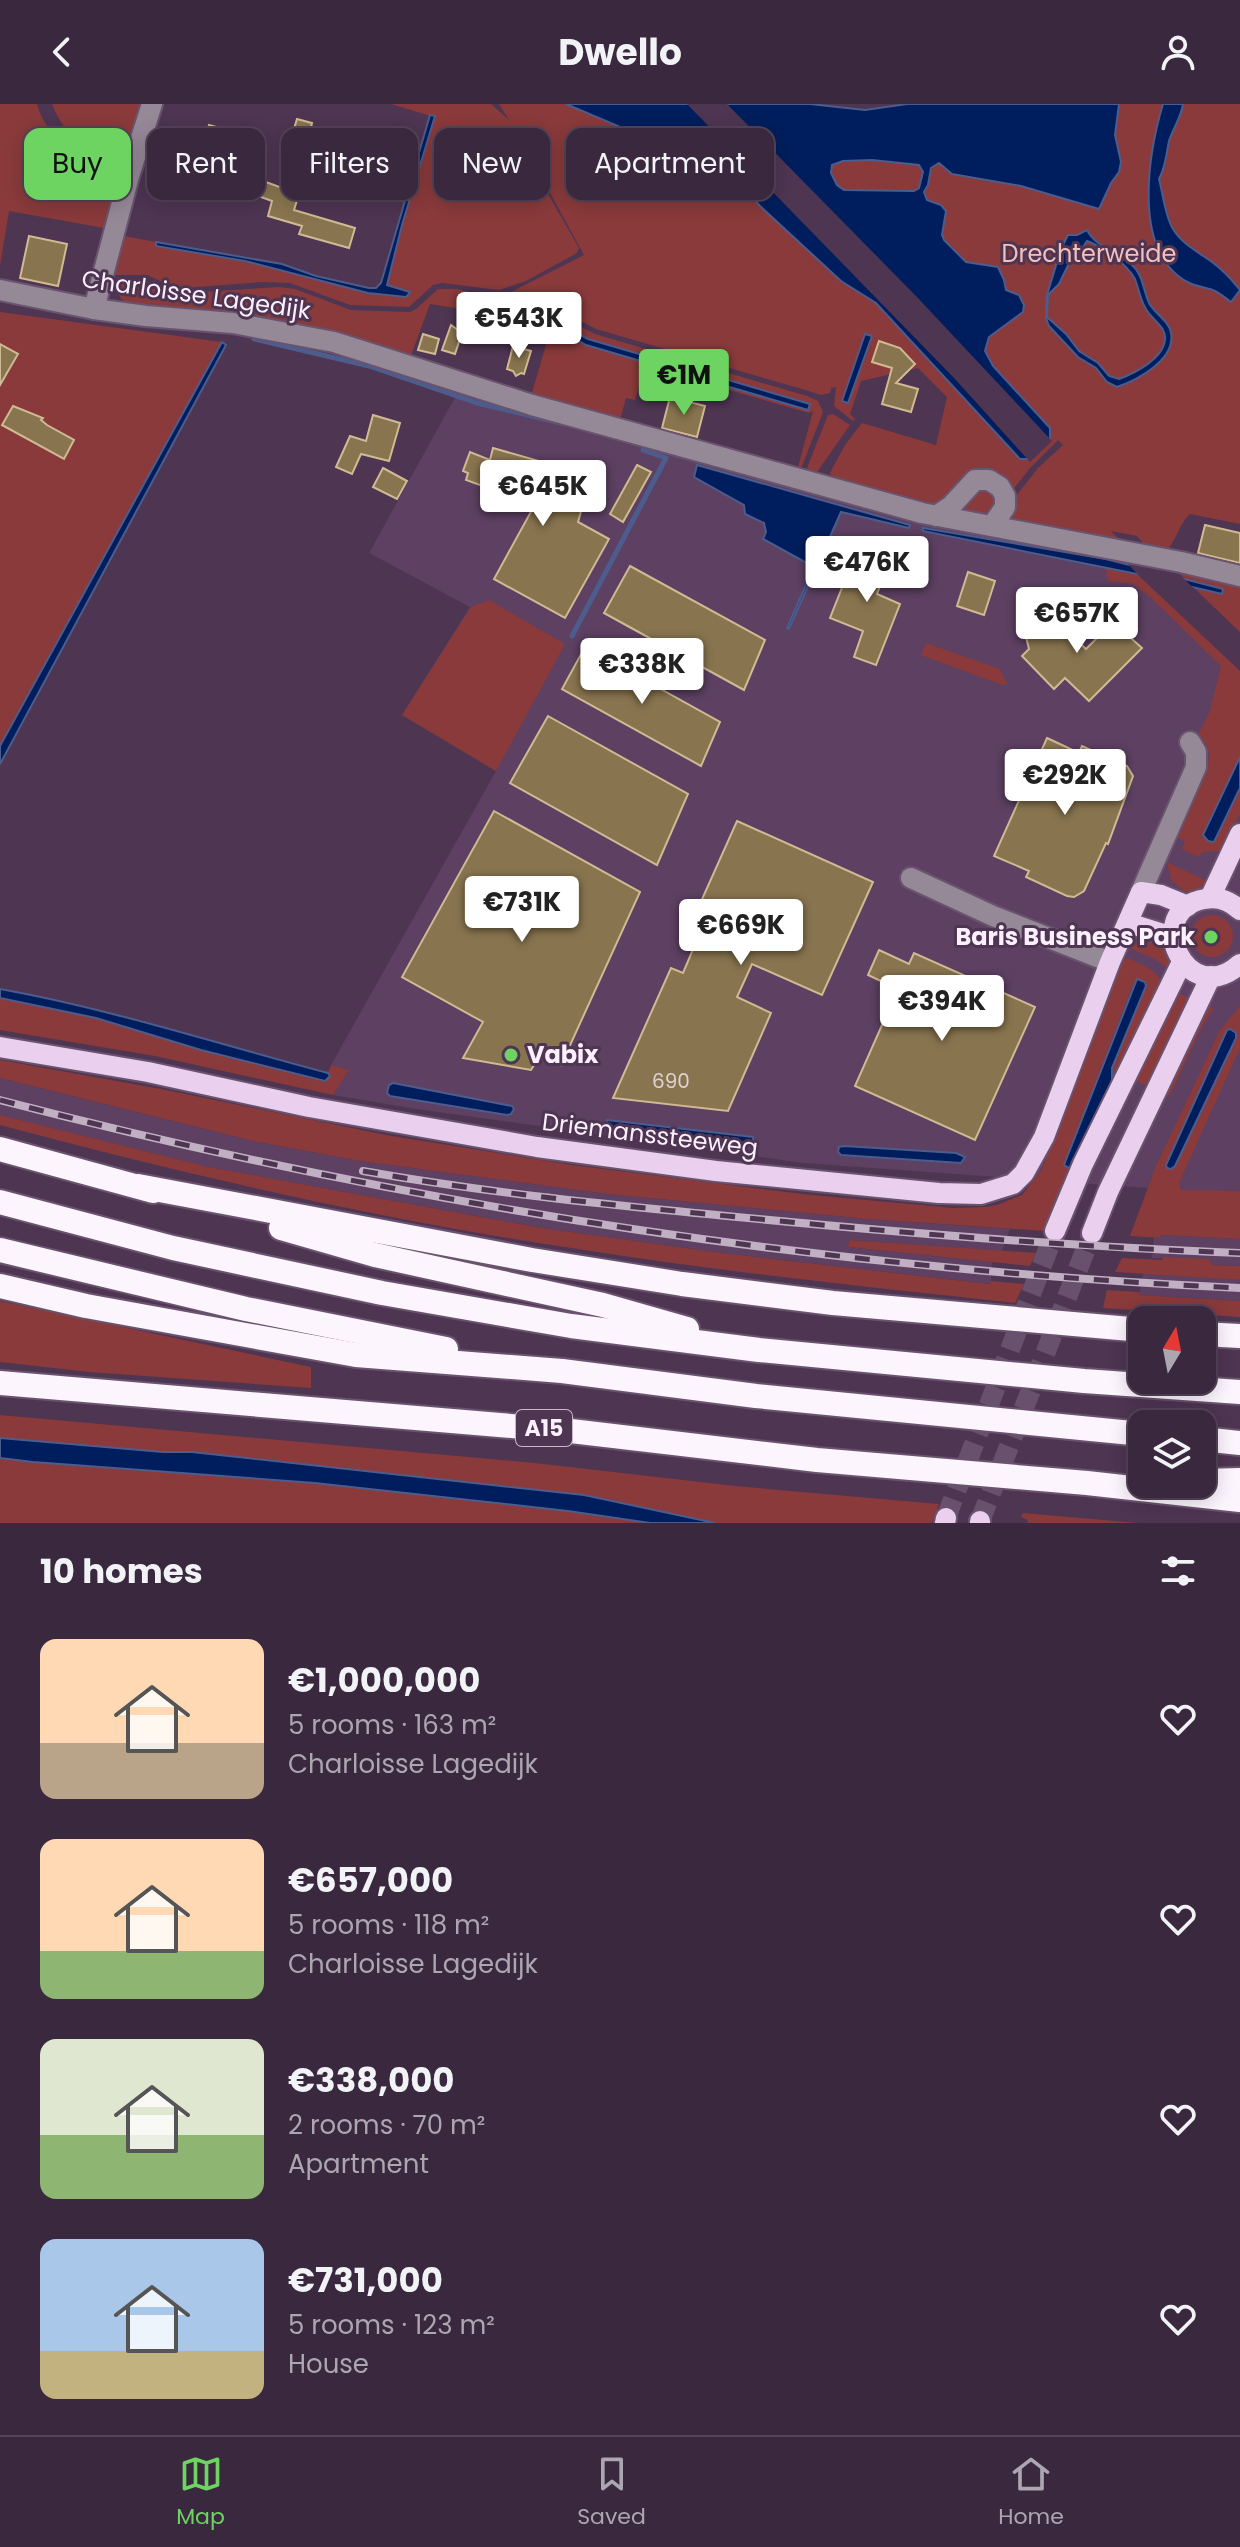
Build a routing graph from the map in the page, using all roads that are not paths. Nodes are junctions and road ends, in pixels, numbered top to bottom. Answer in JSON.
{"nodes":[{"id":1,"x":152,"y":104,"type":"edge"},
{"id":2,"x":0,"y":290,"type":"edge"},
{"id":3,"x":94,"y":309,"type":"junction"},
{"id":4,"x":936,"y":516,"type":"junction"},
{"id":5,"x":992,"y":526,"type":"junction"},
{"id":6,"x":1240,"y":576,"type":"edge"},
{"id":7,"x":1190,"y":742,"type":"dead end"},
{"id":8,"x":1240,"y":834,"type":"edge"},
{"id":9,"x":911,"y":878,"type":"dead end"},
{"id":10,"x":1141,"y":892,"type":"junction"},
{"id":11,"x":1210,"y":898,"type":"junction"},
{"id":12,"x":1188,"y":906,"type":"junction"},
{"id":13,"x":1240,"y":910,"type":"edge"},
{"id":14,"x":1128,"y":923,"type":"junction"},
{"id":15,"x":1173,"y":937,"type":"junction"},
{"id":16,"x":1110,"y":962,"type":"junction"},
{"id":17,"x":1182,"y":962,"type":"junction"},
{"id":18,"x":1240,"y":964,"type":"edge"},
{"id":19,"x":1211,"y":976,"type":"junction"},
{"id":20,"x":0,"y":1047,"type":"edge"},
{"id":21,"x":0,"y":1149,"type":"edge"},
{"id":22,"x":138,"y":1186,"type":"junction"},
{"id":23,"x":0,"y":1202,"type":"edge"},
{"id":24,"x":1055,"y":1231,"type":"tunnel mouth"},
{"id":25,"x":1092,"y":1233,"type":"tunnel mouth"},
{"id":26,"x":0,"y":1250,"type":"edge"},
{"id":27,"x":0,"y":1286,"type":"edge"},
{"id":28,"x":1128,"y":1329,"type":"edge"},
{"id":29,"x":1216,"y":1335,"type":"edge"},
{"id":30,"x":1240,"y":1336,"type":"edge"},
{"id":31,"x":759,"y":1350,"type":"junction"},
{"id":32,"x":562,"y":1371,"type":"junction"},
{"id":33,"x":0,"y":1383,"type":"edge"},
{"id":34,"x":1240,"y":1392,"type":"edge"},
{"id":35,"x":1128,"y":1433,"type":"edge"},
{"id":36,"x":1216,"y":1440,"type":"edge"},
{"id":37,"x":1240,"y":1443,"type":"edge"},
{"id":38,"x":1240,"y":1480,"type":"edge"},
{"id":39,"x":1216,"y":1481,"type":"edge"},
{"id":40,"x":1128,"y":1482,"type":"edge"},
{"id":41,"x":1087,"y":1483,"type":"junction"},
{"id":42,"x":1240,"y":1500,"type":"edge"}],
"edges":[{"from":1,"to":3,"type":"street"},
{"from":2,"to":3,"type":"street","name":"Charloisse Lagedijk"},
{"from":3,"to":4,"type":"street","name":"Charloisse Lagedijk"},
{"from":4,"to":5,"type":"street","name":"Charloisse Lagedijk"},
{"from":4,"to":5,"type":"street"},
{"from":5,"to":6,"type":"street","name":"Charloisse Lagedijk"},
{"from":7,"to":10,"type":"street","name":"Driemanssteeweg"},
{"from":8,"to":11,"type":"main road"},
{"from":9,"to":16,"type":"street"},
{"from":10,"to":12,"type":"main road"},
{"from":10,"to":14,"type":"main road","name":"Driemanssteeweg"},
{"from":11,"to":12,"type":"main road"},
{"from":11,"to":13,"type":"main road"},
{"from":12,"to":15,"type":"main road"},
{"from":14,"to":15,"type":"main road"},
{"from":14,"to":16,"type":"main road","name":"Driemanssteeweg"},
{"from":15,"to":17,"type":"main road"},
{"from":16,"to":20,"type":"main road","name":"Driemanssteeweg"},
{"from":17,"to":19,"type":"main road"},
{"from":17,"to":24,"type":"main road"},
{"from":18,"to":19,"type":"main road"},
{"from":19,"to":25,"type":"main road"},
{"from":21,"to":22,"type":"highway"},
{"from":22,"to":28,"type":"highway"},
{"from":22,"to":31,"type":"highway"},
{"from":23,"to":31,"type":"highway"},
{"from":26,"to":32,"type":"highway"},
{"from":27,"to":32,"type":"highway"},
{"from":29,"to":30,"type":"highway"},
{"from":31,"to":34,"type":"highway"},
{"from":32,"to":35,"type":"highway"},
{"from":33,"to":41,"type":"highway","number":"A15"},
{"from":36,"to":37,"type":"highway"},
{"from":38,"to":39,"type":"highway"},
{"from":40,"to":41,"type":"highway","number":"A15"},
{"from":41,"to":42,"type":"highway","number":"A15"}]}
